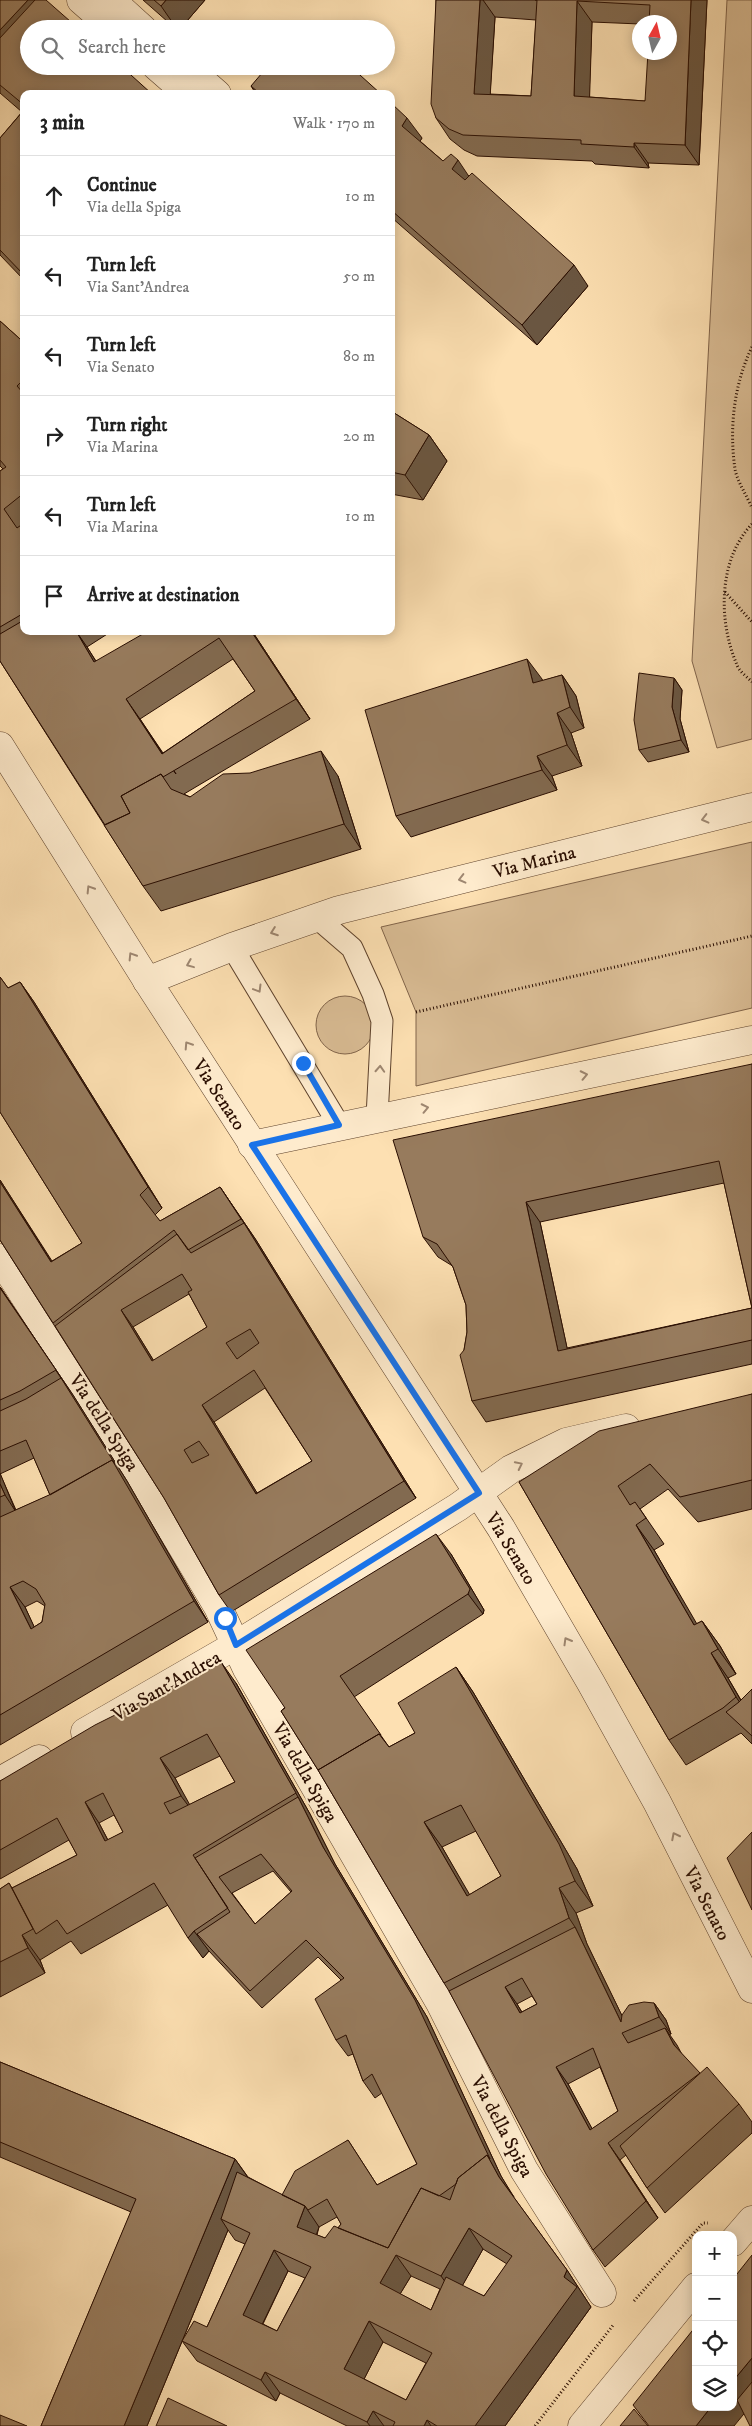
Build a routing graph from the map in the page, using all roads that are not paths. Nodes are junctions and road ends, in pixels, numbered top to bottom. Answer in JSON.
{"nodes":[{"id":1,"x":81,"y":0,"type":"edge"},
{"id":2,"x":121,"y":20,"type":"edge"},
{"id":3,"x":173,"y":75,"type":"edge"},
{"id":4,"x":181,"y":75,"type":"edge"},
{"id":5,"x":185,"y":90,"type":"edge"},
{"id":6,"x":209,"y":90,"type":"edge"},
{"id":7,"x":0,"y":746,"type":"edge"},
{"id":8,"x":752,"y":807,"type":"edge"},
{"id":9,"x":316,"y":917,"type":"junction"},
{"id":10,"x":232,"y":947,"type":"junction"},
{"id":11,"x":148,"y":981,"type":"junction"},
{"id":12,"x":752,"y":1040,"type":"edge"},
{"id":13,"x":377,"y":1117,"type":"junction"},
{"id":14,"x":339,"y":1125,"type":"junction"},
{"id":15,"x":252,"y":1145,"type":"junction"},
{"id":16,"x":0,"y":1258,"type":"edge"},
{"id":17,"x":650,"y":1422,"type":"edge"},
{"id":18,"x":468,"y":1500,"type":"junction"},
{"id":19,"x":236,"y":1645,"type":"junction"},
{"id":20,"x":0,"y":1781,"type":"edge"},
{"id":21,"x":752,"y":1989,"type":"edge"},
{"id":22,"x":752,"y":2220,"type":"edge"},
{"id":23,"x":737,"y":2237,"type":"edge"},
{"id":24,"x":692,"y":2292,"type":"edge"},
{"id":25,"x":602,"y":2293,"type":"dead end"},
{"id":26,"x":582,"y":2426,"type":"edge"}],
"edges":[{"from":1,"to":2,"type":"street"},
{"from":3,"to":5,"type":"street"},
{"from":4,"to":6,"type":"street"},
{"from":11,"to":7,"type":"street","name":"Via Senato","one_way":true},
{"from":8,"to":9,"type":"street","name":"Via Marina","one_way":true},
{"from":9,"to":10,"type":"street","name":"Via Marina","one_way":true},
{"from":13,"to":9,"type":"lane","one_way":true},
{"from":10,"to":11,"type":"street","name":"Via Marina","one_way":true},
{"from":10,"to":14,"type":"lane","one_way":true},
{"from":15,"to":11,"type":"street","name":"Via Senato","one_way":true},
{"from":13,"to":12,"type":"street","one_way":true},
{"from":13,"to":14,"type":"street"},
{"from":14,"to":15,"type":"street"},
{"from":15,"to":18,"type":"street","name":"Via Senato"},
{"from":16,"to":19,"type":"street","name":"Via della Spiga"},
{"from":18,"to":17,"type":"street","name":"Via Sant'Andrea","one_way":true},
{"from":18,"to":19,"type":"street","name":"Via Sant'Andrea"},
{"from":21,"to":18,"type":"street","name":"Via Senato","one_way":true},
{"from":19,"to":20,"type":"street","name":"Via Sant'Andrea"},
{"from":19,"to":25,"type":"street","name":"Via della Spiga"},
{"from":22,"to":23,"type":"street"},
{"from":24,"to":26,"type":"street"}]}
